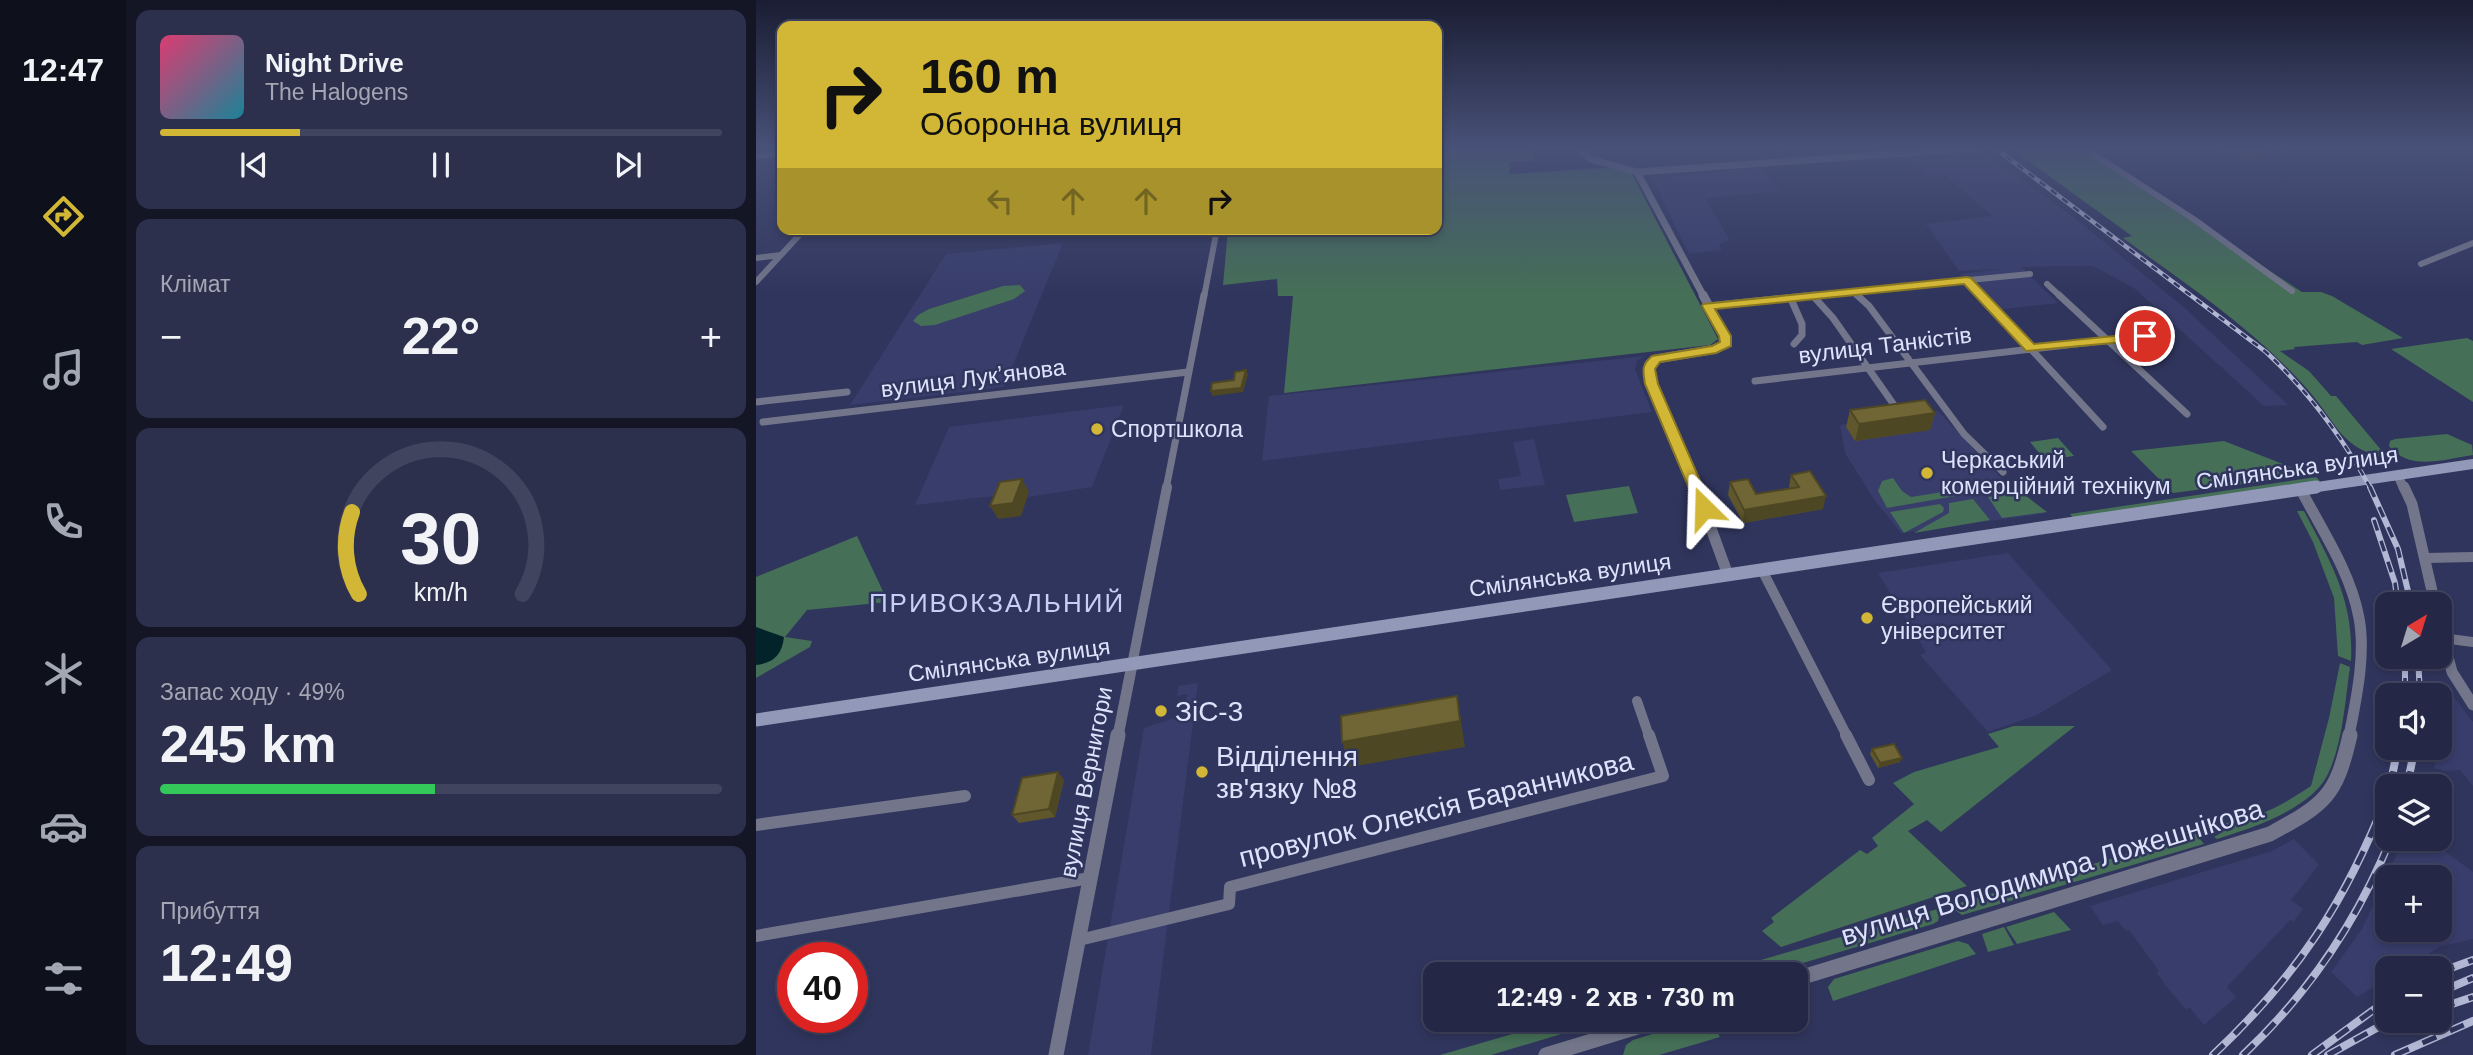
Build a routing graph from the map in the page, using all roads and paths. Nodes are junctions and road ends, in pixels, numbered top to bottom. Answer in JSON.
{"nodes":[{"id":1,"x":1651,"y":197,"type":"edge"},
{"id":2,"x":2160,"y":197,"type":"edge"},
{"id":3,"x":799,"y":235,"type":"edge"},
{"id":4,"x":1216,"y":235,"type":"edge"},
{"id":5,"x":2473,"y":243,"type":"edge"},
{"id":6,"x":781,"y":255,"type":"junction"},
{"id":7,"x":756,"y":258,"type":"edge"},
{"id":8,"x":2421,"y":264,"type":"dead end"},
{"id":9,"x":2030,"y":274,"type":"dead end"},
{"id":10,"x":1967,"y":280,"type":"junction"},
{"id":11,"x":756,"y":282,"type":"edge"},
{"id":12,"x":2047,"y":284,"type":"dead end"},
{"id":13,"x":2292,"y":291,"type":"dead end"},
{"id":14,"x":1853,"y":292,"type":"junction"},
{"id":15,"x":1814,"y":297,"type":"junction"},
{"id":16,"x":1791,"y":299,"type":"junction"},
{"id":17,"x":1708,"y":306,"type":"junction"},
{"id":18,"x":2145,"y":336,"type":"dead end"},
{"id":19,"x":2109,"y":340,"type":"junction"},
{"id":20,"x":1794,"y":344,"type":"dead end"},
{"id":21,"x":2031,"y":348,"type":"junction"},
{"id":22,"x":1912,"y":362,"type":"junction"},
{"id":23,"x":1867,"y":366,"type":"junction"},
{"id":24,"x":1188,"y":372,"type":"junction"},
{"id":25,"x":1755,"y":381,"type":"dead end"},
{"id":26,"x":847,"y":392,"type":"dead end"},
{"id":27,"x":756,"y":402,"type":"edge"},
{"id":28,"x":1894,"y":405,"type":"edge"},
{"id":29,"x":2187,"y":414,"type":"dead end"},
{"id":30,"x":763,"y":422,"type":"dead end"},
{"id":31,"x":2103,"y":427,"type":"dead end"},
{"id":32,"x":2473,"y":464,"type":"edge"},
{"id":33,"x":2003,"y":472,"type":"dead end"},
{"id":34,"x":2398,"y":476,"type":"junction"},
{"id":35,"x":2301,"y":490,"type":"junction"},
{"id":36,"x":2473,"y":557,"type":"edge"},
{"id":37,"x":2426,"y":558,"type":"junction"},
{"id":38,"x":1762,"y":570,"type":"junction"},
{"id":39,"x":1728,"y":575,"type":"junction"},
{"id":40,"x":2433,"y":592,"type":"edge"},
{"id":41,"x":2452,"y":636,"type":"edge"},
{"id":42,"x":2473,"y":642,"type":"edge"},
{"id":43,"x":1132,"y":664,"type":"junction"},
{"id":44,"x":2451,"y":669,"type":"edge"},
{"id":45,"x":1637,"y":701,"type":"dead end"},
{"id":46,"x":2473,"y":705,"type":"edge"},
{"id":47,"x":756,"y":720,"type":"edge"},
{"id":48,"x":1869,"y":780,"type":"dead end"},
{"id":49,"x":965,"y":796,"type":"dead end"},
{"id":50,"x":756,"y":825,"type":"edge"},
{"id":51,"x":1090,"y":878,"type":"junction"},
{"id":52,"x":756,"y":936,"type":"edge"},
{"id":53,"x":1079,"y":940,"type":"junction"},
{"id":54,"x":1808,"y":975,"type":"edge"},
{"id":55,"x":1621,"y":1032,"type":"edge"},
{"id":56,"x":1056,"y":1055,"type":"edge"},
{"id":57,"x":1546,"y":1055,"type":"edge"}],
"edges":[{"from":1,"to":17,"type":"street"},
{"from":2,"to":13,"type":"street"},
{"from":3,"to":6,"type":"street"},
{"from":4,"to":24,"type":"street","name":"вулиця Вернигори"},
{"from":5,"to":8,"type":"street"},
{"from":6,"to":7,"type":"street"},
{"from":6,"to":11,"type":"street"},
{"from":9,"to":10,"type":"street"},
{"from":10,"to":14,"type":"street"},
{"from":10,"to":21,"type":"street"},
{"from":12,"to":19,"type":"street"},
{"from":14,"to":15,"type":"street"},
{"from":14,"to":22,"type":"street"},
{"from":15,"to":16,"type":"street"},
{"from":15,"to":23,"type":"street"},
{"from":16,"to":17,"type":"street"},
{"from":16,"to":20,"type":"street"},
{"from":17,"to":39,"type":"street"},
{"from":18,"to":19,"type":"street","name":"вулиця Танкістів"},
{"from":19,"to":21,"type":"street","name":"вулиця Танкістів"},
{"from":19,"to":29,"type":"street"},
{"from":21,"to":22,"type":"street","name":"вулиця Танкістів"},
{"from":21,"to":31,"type":"street"},
{"from":22,"to":23,"type":"street","name":"вулиця Танкістів"},
{"from":22,"to":33,"type":"street"},
{"from":23,"to":25,"type":"street","name":"вулиця Танкістів"},
{"from":23,"to":28,"type":"street"},
{"from":24,"to":30,"type":"street","name":"вулиця Лукʼянова"},
{"from":24,"to":43,"type":"street","name":"вулиця Вернигори"},
{"from":26,"to":27,"type":"street","name":"вулиця Лукʼянова"},
{"from":32,"to":34,"type":"main road","name":"Смілянська вулиця"},
{"from":34,"to":35,"type":"main road","name":"Смілянська вулиця"},
{"from":34,"to":37,"type":"street"},
{"from":35,"to":38,"type":"main road","name":"Смілянська вулиця"},
{"from":35,"to":54,"type":"street","name":"вулиця Володимира Ложешнікова"},
{"from":36,"to":37,"type":"street"},
{"from":37,"to":40,"type":"street"},
{"from":38,"to":39,"type":"main road","name":"Смілянська вулиця"},
{"from":38,"to":48,"type":"street"},
{"from":39,"to":43,"type":"main road","name":"Смілянська вулиця"},
{"from":41,"to":42,"type":"street"},
{"from":43,"to":47,"type":"main road","name":"Смілянська вулиця"},
{"from":43,"to":51,"type":"street","name":"вулиця Вернигори"},
{"from":44,"to":46,"type":"street"},
{"from":45,"to":53,"type":"street","name":"провулок Олексія Баранникова"},
{"from":49,"to":50,"type":"street"},
{"from":51,"to":52,"type":"street"},
{"from":51,"to":53,"type":"street","name":"вулиця Вернигори"},
{"from":53,"to":56,"type":"street","name":"вулиця Вернигори"},
{"from":55,"to":57,"type":"street"}]}
